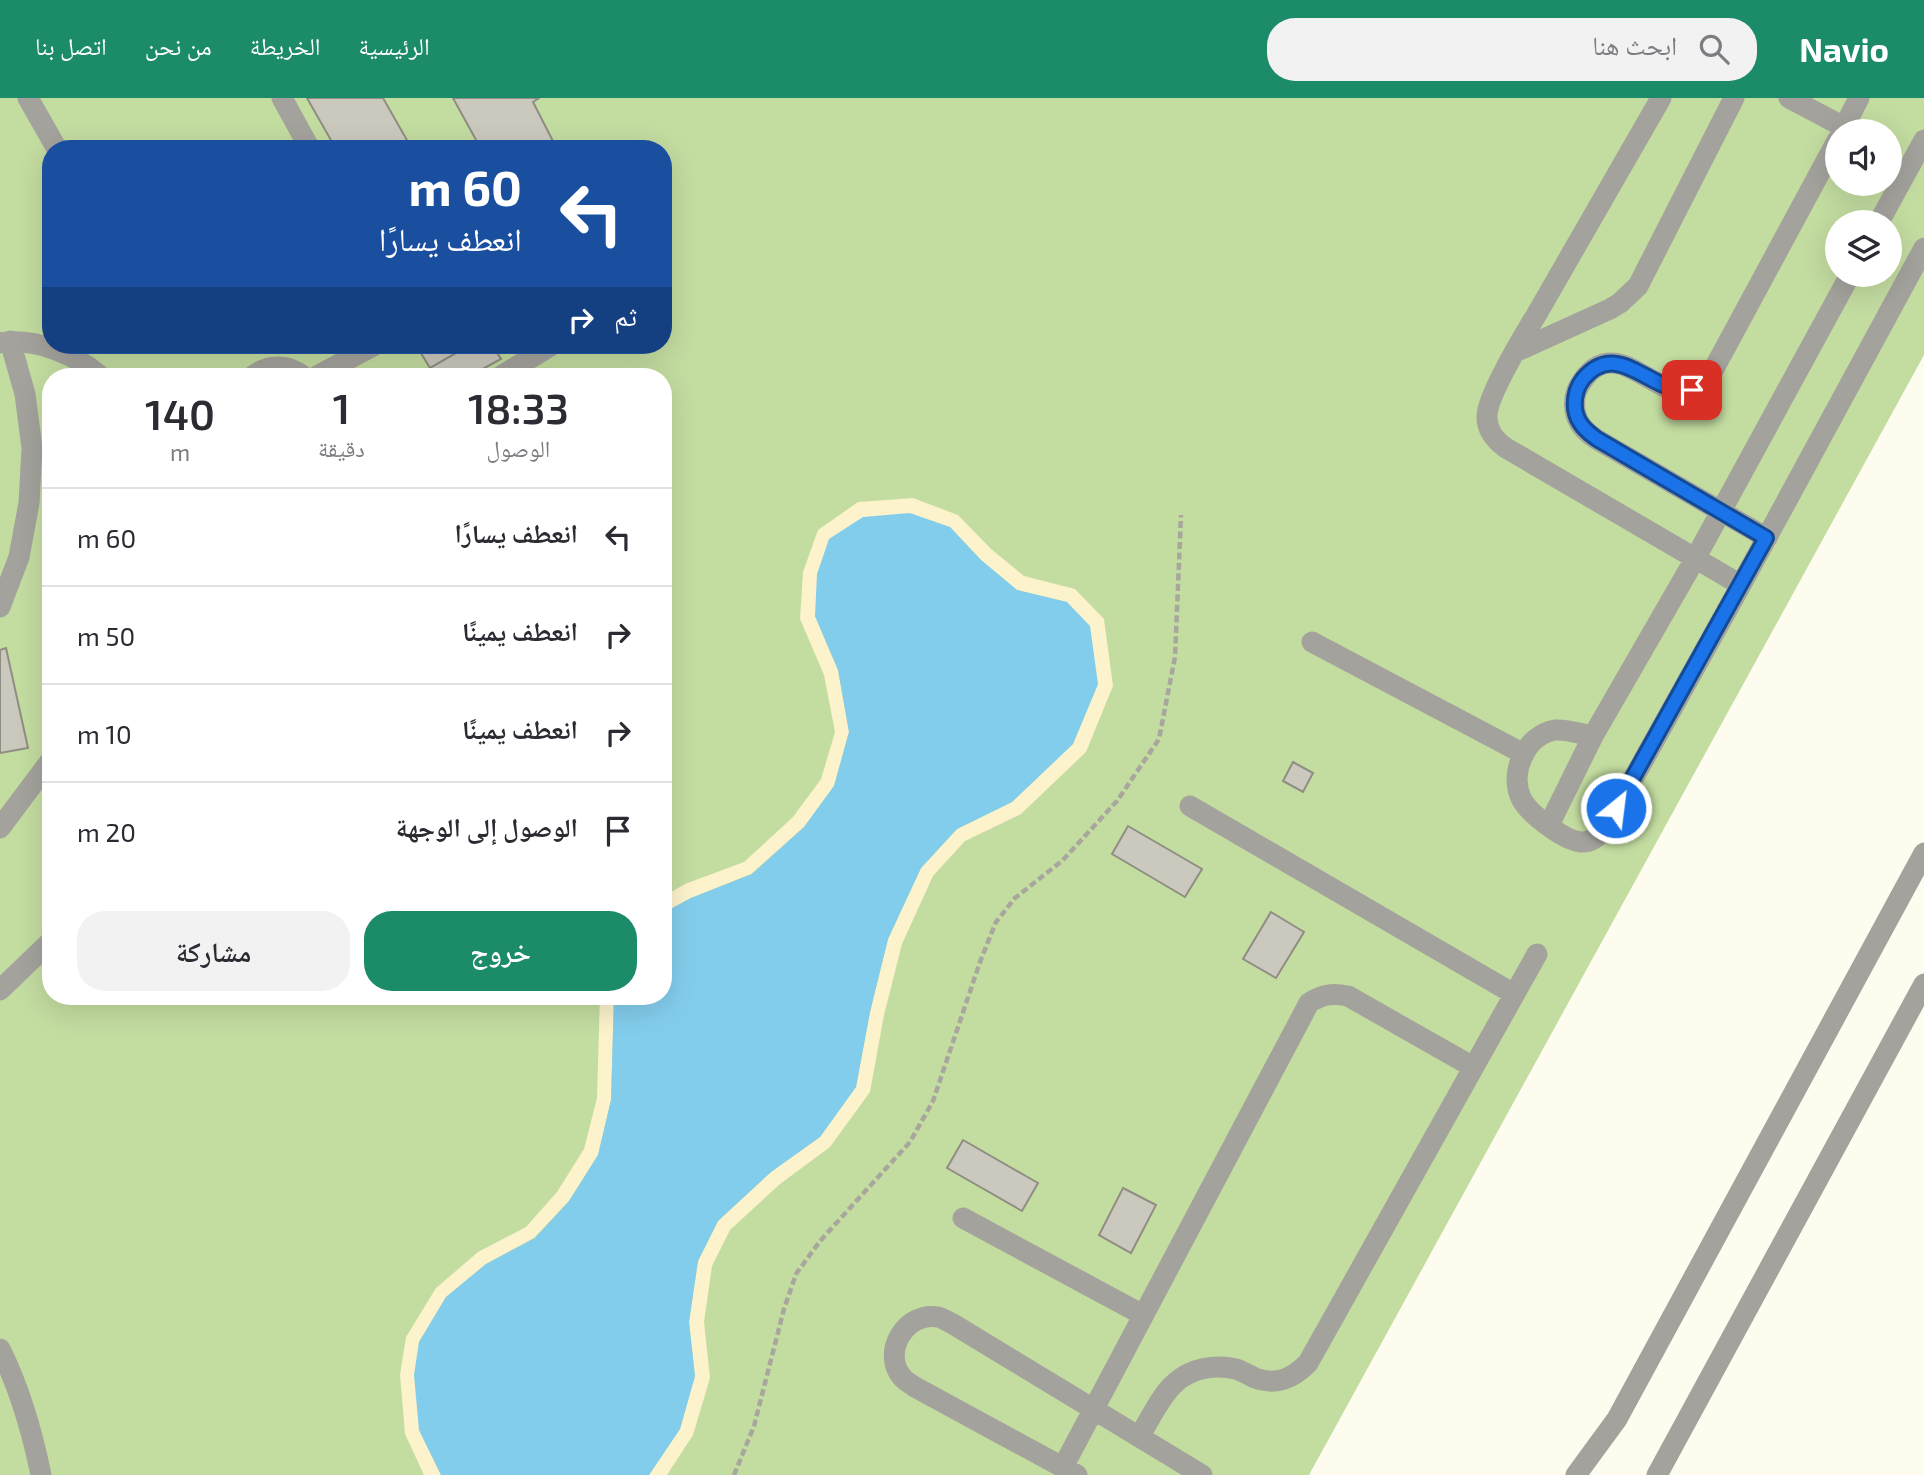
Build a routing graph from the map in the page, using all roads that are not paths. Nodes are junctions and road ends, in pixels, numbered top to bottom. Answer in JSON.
{"nodes":[{"id":1,"x":28,"y":98,"type":"edge"},
{"id":2,"x":282,"y":98,"type":"edge"},
{"id":3,"x":1661,"y":98,"type":"edge"},
{"id":4,"x":1734,"y":98,"type":"edge"},
{"id":5,"x":1789,"y":98,"type":"edge"},
{"id":6,"x":1859,"y":98,"type":"edge"},
{"id":7,"x":1848,"y":119,"type":"edge"},
{"id":8,"x":1825,"y":122,"type":"edge"},
{"id":9,"x":52,"y":140,"type":"edge"},
{"id":10,"x":305,"y":140,"type":"edge"},
{"id":11,"x":1924,"y":140,"type":"edge"},
{"id":12,"x":1825,"y":163,"type":"edge"},
{"id":13,"x":1886,"y":210,"type":"edge"},
{"id":14,"x":1924,"y":248,"type":"edge"},
{"id":15,"x":1843,"y":287,"type":"edge"},
{"id":16,"x":5,"y":342,"type":"edge"},
{"id":17,"x":42,"y":346,"type":"edge"},
{"id":18,"x":1515,"y":352,"type":"junction"},
{"id":19,"x":65,"y":354,"type":"edge"},
{"id":20,"x":358,"y":354,"type":"edge"},
{"id":21,"x":525,"y":354,"type":"edge"},
{"id":22,"x":91,"y":368,"type":"edge"},
{"id":23,"x":269,"y":368,"type":"edge"},
{"id":24,"x":287,"y":368,"type":"edge"},
{"id":25,"x":332,"y":368,"type":"edge"},
{"id":26,"x":510,"y":368,"type":"edge"},
{"id":27,"x":1721,"y":512,"type":"junction"},
{"id":28,"x":1766,"y":538,"type":"junction"},
{"id":29,"x":1695,"y":559,"type":"junction"},
{"id":30,"x":1741,"y":585,"type":"junction"},
{"id":31,"x":0,"y":607,"type":"edge"},
{"id":32,"x":1312,"y":642,"type":"dead end"},
{"id":33,"x":1593,"y":736,"type":"junction"},
{"id":34,"x":1524,"y":754,"type":"junction"},
{"id":35,"x":42,"y":772,"type":"edge"},
{"id":36,"x":1190,"y":806,"type":"dead end"},
{"id":37,"x":1549,"y":825,"type":"junction"},
{"id":38,"x":0,"y":828,"type":"edge"},
{"id":39,"x":1924,"y":853,"type":"edge"},
{"id":40,"x":42,"y":950,"type":"edge"},
{"id":41,"x":1536,"y":954,"type":"dead end"},
{"id":42,"x":1924,"y":984,"type":"edge"},
{"id":43,"x":0,"y":990,"type":"edge"},
{"id":44,"x":1514,"y":994,"type":"junction"},
{"id":45,"x":1473,"y":1067,"type":"junction"},
{"id":46,"x":963,"y":1218,"type":"dead end"},
{"id":47,"x":1143,"y":1315,"type":"junction"},
{"id":48,"x":0,"y":1349,"type":"edge"},
{"id":49,"x":1094,"y":1409,"type":"junction"},
{"id":50,"x":1139,"y":1437,"type":"junction"},
{"id":51,"x":1070,"y":1471,"type":"edge"},
{"id":52,"x":41,"y":1475,"type":"edge"},
{"id":53,"x":1202,"y":1475,"type":"edge"},
{"id":54,"x":1576,"y":1475,"type":"edge"},
{"id":55,"x":1657,"y":1475,"type":"edge"}],
"edges":[{"from":1,"to":9,"type":"street"},
{"from":2,"to":10,"type":"street"},
{"from":3,"to":18,"type":"street"},
{"from":4,"to":18,"type":"street"},
{"from":5,"to":8,"type":"street"},
{"from":6,"to":7,"type":"street"},
{"from":11,"to":13,"type":"street"},
{"from":12,"to":27,"type":"street"},
{"from":14,"to":28,"type":"street"},
{"from":15,"to":27,"type":"street"},
{"from":16,"to":17,"type":"street"},
{"from":16,"to":31,"type":"street"},
{"from":18,"to":29,"type":"street"},
{"from":19,"to":22,"type":"street"},
{"from":20,"to":25,"type":"street"},
{"from":21,"to":26,"type":"street"},
{"from":23,"to":24,"type":"street"},
{"from":27,"to":28,"type":"street"},
{"from":27,"to":29,"type":"street"},
{"from":28,"to":30,"type":"street"},
{"from":29,"to":30,"type":"street"},
{"from":29,"to":33,"type":"street"},
{"from":30,"to":37,"type":"street"},
{"from":32,"to":34,"type":"street"},
{"from":33,"to":34,"type":"street"},
{"from":33,"to":37,"type":"street"},
{"from":34,"to":37,"type":"street"},
{"from":35,"to":38,"type":"street"},
{"from":36,"to":44,"type":"street"},
{"from":39,"to":54,"type":"street"},
{"from":40,"to":43,"type":"street"},
{"from":41,"to":44,"type":"street"},
{"from":42,"to":55,"type":"street"},
{"from":44,"to":45,"type":"street"},
{"from":45,"to":47,"type":"street"},
{"from":45,"to":50,"type":"street"},
{"from":46,"to":47,"type":"street"},
{"from":47,"to":49,"type":"street"},
{"from":48,"to":52,"type":"street"},
{"from":49,"to":50,"type":"street"},
{"from":49,"to":51,"type":"street"},
{"from":49,"to":51,"type":"street"},
{"from":50,"to":53,"type":"street"}]}
